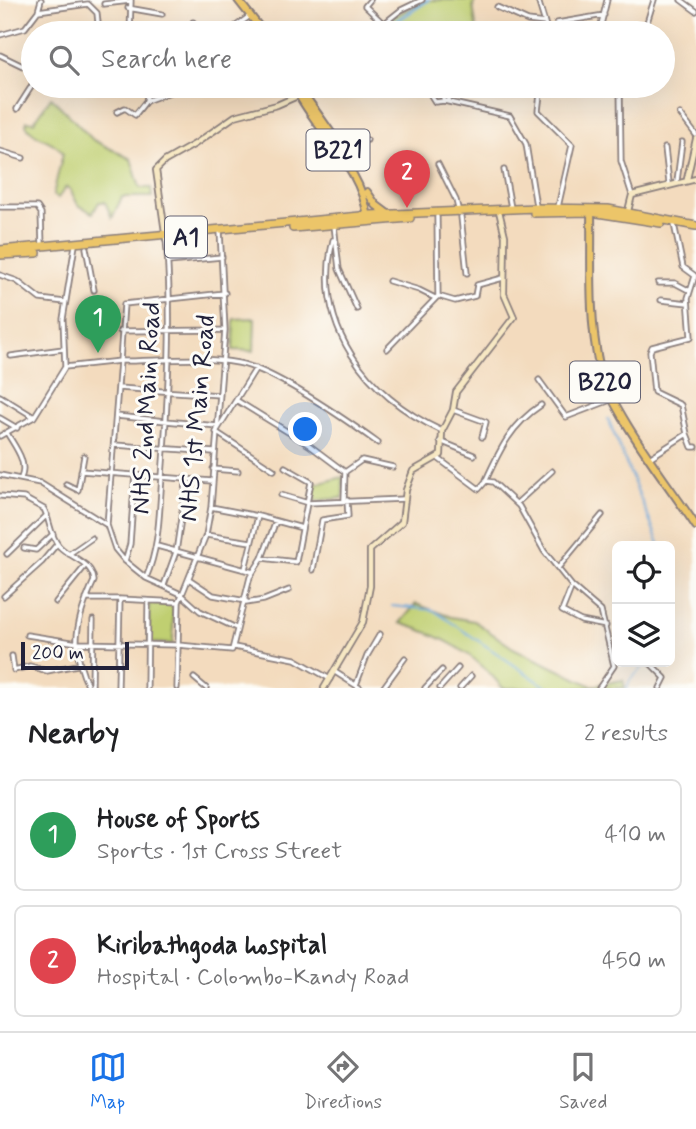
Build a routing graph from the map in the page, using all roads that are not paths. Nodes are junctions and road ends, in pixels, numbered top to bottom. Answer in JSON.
{"nodes":[{"id":1,"x":41,"y":0,"type":"edge"},
{"id":2,"x":131,"y":0,"type":"edge"},
{"id":3,"x":239,"y":0,"type":"edge"},
{"id":4,"x":357,"y":0,"type":"edge"},
{"id":5,"x":370,"y":0,"type":"edge"},
{"id":6,"x":422,"y":0,"type":"edge"},
{"id":7,"x":538,"y":0,"type":"edge"},
{"id":8,"x":607,"y":0,"type":"edge"},
{"id":9,"x":654,"y":0,"type":"edge"},
{"id":10,"x":681,"y":0,"type":"edge"},
{"id":11,"x":414,"y":2,"type":"edge"},
{"id":12,"x":104,"y":4,"type":"dead end"},
{"id":13,"x":365,"y":6,"type":"junction"},
{"id":14,"x":497,"y":6,"type":"dead end"},
{"id":15,"x":128,"y":8,"type":"junction"},
{"id":16,"x":38,"y":11,"type":"junction"},
{"id":17,"x":696,"y":11,"type":"edge"},
{"id":18,"x":162,"y":14,"type":"dead end"},
{"id":19,"x":604,"y":15,"type":"junction"},
{"id":20,"x":250,"y":16,"type":"junction"},
{"id":21,"x":30,"y":21,"type":"edge"},
{"id":22,"x":98,"y":21,"type":"edge"},
{"id":23,"x":129,"y":21,"type":"edge"},
{"id":24,"x":243,"y":21,"type":"edge"},
{"id":25,"x":254,"y":21,"type":"edge"},
{"id":26,"x":381,"y":21,"type":"edge"},
{"id":27,"x":386,"y":21,"type":"edge"},
{"id":28,"x":528,"y":21,"type":"edge"},
{"id":29,"x":544,"y":21,"type":"edge"},
{"id":30,"x":569,"y":21,"type":"edge"},
{"id":31,"x":602,"y":21,"type":"edge"},
{"id":32,"x":647,"y":21,"type":"edge"},
{"id":33,"x":21,"y":29,"type":"edge"},
{"id":34,"x":0,"y":35,"type":"edge"},
{"id":35,"x":0,"y":55,"type":"edge"},
{"id":36,"x":21,"y":65,"type":"edge"},
{"id":37,"x":24,"y":98,"type":"edge"},
{"id":38,"x":147,"y":98,"type":"edge"},
{"id":39,"x":154,"y":98,"type":"edge"},
{"id":40,"x":292,"y":98,"type":"edge"},
{"id":41,"x":304,"y":98,"type":"edge"},
{"id":42,"x":304,"y":98,"type":"edge"},
{"id":43,"x":432,"y":98,"type":"edge"},
{"id":44,"x":444,"y":98,"type":"edge"},
{"id":45,"x":448,"y":98,"type":"edge"},
{"id":46,"x":540,"y":98,"type":"edge"},
{"id":47,"x":620,"y":98,"type":"edge"},
{"id":48,"x":146,"y":101,"type":"junction"},
{"id":49,"x":446,"y":102,"type":"junction"},
{"id":50,"x":17,"y":109,"type":"dead end"},
{"id":51,"x":117,"y":112,"type":"dead end"},
{"id":52,"x":680,"y":114,"type":"dead end"},
{"id":53,"x":696,"y":137,"type":"edge"},
{"id":54,"x":367,"y":140,"type":"dead end"},
{"id":55,"x":682,"y":142,"type":"dead end"},
{"id":56,"x":341,"y":148,"type":"junction"},
{"id":57,"x":665,"y":148,"type":"dead end"},
{"id":58,"x":0,"y":151,"type":"edge"},
{"id":59,"x":23,"y":158,"type":"dead end"},
{"id":60,"x":438,"y":163,"type":"dead end"},
{"id":61,"x":504,"y":170,"type":"dead end"},
{"id":62,"x":687,"y":179,"type":"junction"},
{"id":63,"x":696,"y":179,"type":"edge"},
{"id":64,"x":677,"y":181,"type":"junction"},
{"id":65,"x":669,"y":183,"type":"junction"},
{"id":66,"x":365,"y":192,"type":"junction"},
{"id":67,"x":632,"y":195,"type":"junction"},
{"id":68,"x":0,"y":207,"type":"edge"},
{"id":69,"x":536,"y":208,"type":"junction"},
{"id":70,"x":558,"y":208,"type":"junction"},
{"id":71,"x":511,"y":210,"type":"junction"},
{"id":72,"x":591,"y":210,"type":"junction"},
{"id":73,"x":628,"y":211,"type":"junction"},
{"id":74,"x":499,"y":213,"type":"junction"},
{"id":75,"x":388,"y":214,"type":"junction"},
{"id":76,"x":460,"y":215,"type":"junction"},
{"id":77,"x":354,"y":217,"type":"junction"},
{"id":78,"x":369,"y":218,"type":"junction"},
{"id":79,"x":437,"y":218,"type":"junction"},
{"id":80,"x":674,"y":224,"type":"junction"},
{"id":81,"x":334,"y":225,"type":"junction"},
{"id":82,"x":696,"y":228,"type":"edge"},
{"id":83,"x":220,"y":232,"type":"junction"},
{"id":84,"x":165,"y":237,"type":"junction"},
{"id":85,"x":333,"y":240,"type":"junction"},
{"id":86,"x":75,"y":247,"type":"junction"},
{"id":87,"x":42,"y":248,"type":"junction"},
{"id":88,"x":86,"y":248,"type":"junction"},
{"id":89,"x":0,"y":252,"type":"edge"},
{"id":90,"x":222,"y":257,"type":"junction"},
{"id":91,"x":168,"y":262,"type":"junction"},
{"id":92,"x":467,"y":273,"type":"dead end"},
{"id":93,"x":0,"y":275,"type":"edge"},
{"id":94,"x":695,"y":276,"type":"edge"},
{"id":95,"x":503,"y":278,"type":"junction"},
{"id":96,"x":389,"y":281,"type":"dead end"},
{"id":97,"x":658,"y":283,"type":"dead end"},
{"id":98,"x":94,"y":290,"type":"dead end"},
{"id":99,"x":690,"y":291,"type":"junction"},
{"id":100,"x":225,"y":293,"type":"junction"},
{"id":101,"x":437,"y":297,"type":"junction"},
{"id":102,"x":170,"y":298,"type":"junction"},
{"id":103,"x":661,"y":300,"type":"dead end"},
{"id":104,"x":65,"y":302,"type":"junction"},
{"id":105,"x":688,"y":303,"type":"junction"},
{"id":106,"x":356,"y":309,"type":"dead end"},
{"id":107,"x":225,"y":330,"type":"junction"},
{"id":108,"x":120,"y":331,"type":"junction"},
{"id":109,"x":170,"y":331,"type":"junction"},
{"id":110,"x":62,"y":349,"type":"junction"},
{"id":111,"x":387,"y":349,"type":"dead end"},
{"id":112,"x":11,"y":356,"type":"dead end"},
{"id":113,"x":120,"y":360,"type":"junction"},
{"id":114,"x":170,"y":361,"type":"junction"},
{"id":115,"x":223,"y":362,"type":"junction"},
{"id":116,"x":65,"y":367,"type":"junction"},
{"id":117,"x":256,"y":368,"type":"junction"},
{"id":118,"x":539,"y":380,"type":"dead end"},
{"id":119,"x":118,"y":388,"type":"junction"},
{"id":120,"x":168,"y":392,"type":"junction"},
{"id":121,"x":220,"y":395,"type":"junction"},
{"id":122,"x":0,"y":396,"type":"edge"},
{"id":123,"x":236,"y":400,"type":"junction"},
{"id":124,"x":613,"y":400,"type":"junction"},
{"id":125,"x":541,"y":405,"type":"dead end"},
{"id":126,"x":453,"y":410,"type":"junction"},
{"id":127,"x":116,"y":416,"type":"junction"},
{"id":128,"x":34,"y":417,"type":"junction"},
{"id":129,"x":0,"y":418,"type":"edge"},
{"id":130,"x":166,"y":421,"type":"junction"},
{"id":131,"x":217,"y":426,"type":"junction"},
{"id":132,"x":17,"y":428,"type":"junction"},
{"id":133,"x":442,"y":431,"type":"junction"},
{"id":134,"x":216,"y":432,"type":"junction"},
{"id":135,"x":7,"y":433,"type":"junction"},
{"id":136,"x":687,"y":434,"type":"junction"},
{"id":137,"x":0,"y":436,"type":"edge"},
{"id":138,"x":482,"y":436,"type":"dead end"},
{"id":139,"x":440,"y":441,"type":"junction"},
{"id":140,"x":378,"y":443,"type":"dead end"},
{"id":141,"x":114,"y":445,"type":"junction"},
{"id":142,"x":696,"y":447,"type":"edge"},
{"id":143,"x":164,"y":448,"type":"junction"},
{"id":144,"x":214,"y":452,"type":"junction"},
{"id":145,"x":474,"y":455,"type":"dead end"},
{"id":146,"x":83,"y":456,"type":"dead end"},
{"id":147,"x":651,"y":457,"type":"junction"},
{"id":148,"x":439,"y":459,"type":"junction"},
{"id":149,"x":285,"y":467,"type":"dead end"},
{"id":150,"x":393,"y":467,"type":"dead end"},
{"id":151,"x":213,"y":469,"type":"junction"},
{"id":152,"x":274,"y":470,"type":"dead end"},
{"id":153,"x":81,"y":471,"type":"junction"},
{"id":154,"x":111,"y":471,"type":"junction"},
{"id":155,"x":238,"y":471,"type":"dead end"},
{"id":156,"x":552,"y":471,"type":"dead end"},
{"id":157,"x":345,"y":472,"type":"junction"},
{"id":158,"x":135,"y":473,"type":"junction"},
{"id":159,"x":0,"y":475,"type":"edge"},
{"id":160,"x":162,"y":476,"type":"junction"},
{"id":161,"x":21,"y":478,"type":"junction"},
{"id":162,"x":187,"y":478,"type":"junction"},
{"id":163,"x":212,"y":481,"type":"junction"},
{"id":164,"x":486,"y":481,"type":"junction"},
{"id":165,"x":66,"y":484,"type":"dead end"},
{"id":166,"x":281,"y":495,"type":"dead end"},
{"id":167,"x":0,"y":496,"type":"edge"},
{"id":168,"x":404,"y":499,"type":"junction"},
{"id":169,"x":346,"y":500,"type":"junction"},
{"id":170,"x":308,"y":503,"type":"junction"},
{"id":171,"x":517,"y":503,"type":"junction"},
{"id":172,"x":211,"y":507,"type":"junction"},
{"id":173,"x":47,"y":515,"type":"junction"},
{"id":174,"x":602,"y":515,"type":"dead end"},
{"id":175,"x":258,"y":516,"type":"junction"},
{"id":176,"x":276,"y":521,"type":"junction"},
{"id":177,"x":107,"y":525,"type":"junction"},
{"id":178,"x":696,"y":526,"type":"edge"},
{"id":179,"x":302,"y":528,"type":"junction"},
{"id":180,"x":53,"y":534,"type":"junction"},
{"id":181,"x":206,"y":535,"type":"junction"},
{"id":182,"x":92,"y":538,"type":"dead end"},
{"id":183,"x":251,"y":542,"type":"junction"},
{"id":184,"x":57,"y":544,"type":"junction"},
{"id":185,"x":158,"y":547,"type":"junction"},
{"id":186,"x":24,"y":548,"type":"dead end"},
{"id":187,"x":176,"y":552,"type":"junction"},
{"id":188,"x":7,"y":554,"type":"dead end"},
{"id":189,"x":69,"y":554,"type":"junction"},
{"id":190,"x":262,"y":558,"type":"junction"},
{"id":191,"x":198,"y":559,"type":"junction"},
{"id":192,"x":125,"y":561,"type":"junction"},
{"id":193,"x":86,"y":565,"type":"junction"},
{"id":194,"x":558,"y":568,"type":"junction"},
{"id":195,"x":245,"y":569,"type":"junction"},
{"id":196,"x":313,"y":570,"type":"dead end"},
{"id":197,"x":253,"y":572,"type":"junction"},
{"id":198,"x":146,"y":578,"type":"junction"},
{"id":199,"x":189,"y":579,"type":"junction"},
{"id":200,"x":164,"y":586,"type":"junction"},
{"id":201,"x":572,"y":586,"type":"junction"},
{"id":202,"x":289,"y":590,"type":"dead end"},
{"id":203,"x":181,"y":594,"type":"junction"},
{"id":204,"x":4,"y":596,"type":"dead end"},
{"id":205,"x":86,"y":599,"type":"junction"},
{"id":206,"x":120,"y":599,"type":"junction"},
{"id":207,"x":148,"y":601,"type":"junction"},
{"id":208,"x":56,"y":602,"type":"dead end"},
{"id":209,"x":179,"y":602,"type":"junction"},
{"id":210,"x":246,"y":602,"type":"junction"},
{"id":211,"x":93,"y":620,"type":"dead end"},
{"id":212,"x":606,"y":626,"type":"junction"},
{"id":213,"x":236,"y":628,"type":"junction"},
{"id":214,"x":380,"y":634,"type":"dead end"},
{"id":215,"x":27,"y":635,"type":"dead end"},
{"id":216,"x":78,"y":643,"type":"junction"},
{"id":217,"x":92,"y":643,"type":"junction"},
{"id":218,"x":118,"y":643,"type":"junction"},
{"id":219,"x":147,"y":644,"type":"junction"},
{"id":220,"x":612,"y":644,"type":"edge"},
{"id":221,"x":178,"y":645,"type":"junction"},
{"id":222,"x":234,"y":647,"type":"junction"},
{"id":223,"x":12,"y":656,"type":"dead end"},
{"id":224,"x":405,"y":658,"type":"dead end"},
{"id":225,"x":78,"y":665,"type":"junction"},
{"id":226,"x":613,"y":667,"type":"edge"},
{"id":227,"x":654,"y":667,"type":"edge"},
{"id":228,"x":458,"y":668,"type":"dead end"},
{"id":229,"x":442,"y":670,"type":"dead end"},
{"id":230,"x":335,"y":672,"type":"junction"},
{"id":231,"x":471,"y":676,"type":"dead end"},
{"id":232,"x":194,"y":678,"type":"dead end"},
{"id":233,"x":330,"y":679,"type":"junction"},
{"id":234,"x":358,"y":687,"type":"edge"},
{"id":235,"x":90,"y":688,"type":"edge"},
{"id":236,"x":118,"y":688,"type":"edge"},
{"id":237,"x":147,"y":688,"type":"edge"},
{"id":238,"x":177,"y":688,"type":"edge"},
{"id":239,"x":206,"y":688,"type":"edge"},
{"id":240,"x":324,"y":688,"type":"edge"},
{"id":241,"x":383,"y":688,"type":"edge"},
{"id":242,"x":425,"y":688,"type":"edge"},
{"id":243,"x":440,"y":688,"type":"edge"},
{"id":244,"x":460,"y":688,"type":"edge"},
{"id":245,"x":599,"y":688,"type":"edge"},
{"id":246,"x":660,"y":688,"type":"edge"}],
"edges":[{"from":1,"to":16,"type":"street"},
{"from":2,"to":12,"type":"street"},
{"from":2,"to":15,"type":"street"},
{"from":3,"to":20,"type":"main road"},
{"from":4,"to":13,"type":"street"},
{"from":5,"to":13,"type":"street"},
{"from":6,"to":11,"type":"street"},
{"from":7,"to":29,"type":"street"},
{"from":8,"to":19,"type":"street"},
{"from":9,"to":32,"type":"street"},
{"from":10,"to":17,"type":"street"},
{"from":11,"to":27,"type":"street"},
{"from":13,"to":26,"type":"street"},
{"from":14,"to":28,"type":"street"},
{"from":15,"to":18,"type":"street"},
{"from":15,"to":23,"type":"street"},
{"from":16,"to":21,"type":"street"},
{"from":16,"to":22,"type":"street"},
{"from":19,"to":30,"type":"street"},
{"from":19,"to":31,"type":"street"},
{"from":20,"to":24,"type":"street"},
{"from":20,"to":25,"type":"main road"},
{"from":33,"to":34,"type":"street"},
{"from":35,"to":36,"type":"street"},
{"from":37,"to":50,"type":"street"},
{"from":38,"to":48,"type":"street"},
{"from":39,"to":48,"type":"street"},
{"from":40,"to":84,"type":"street"},
{"from":41,"to":56,"type":"main road","number":"B221"},
{"from":42,"to":66,"type":"main road","number":"B221"},
{"from":43,"to":49,"type":"street"},
{"from":44,"to":49,"type":"street"},
{"from":45,"to":49,"type":"street"},
{"from":46,"to":70,"type":"street"},
{"from":47,"to":67,"type":"street"},
{"from":48,"to":51,"type":"street"},
{"from":49,"to":69,"type":"street"},
{"from":52,"to":53,"type":"street"},
{"from":53,"to":62,"type":"street"},
{"from":54,"to":56,"type":"street"},
{"from":55,"to":64,"type":"street"},
{"from":56,"to":66,"type":"main road","number":"B221"},
{"from":57,"to":65,"type":"street"},
{"from":58,"to":59,"type":"street"},
{"from":60,"to":76,"type":"street"},
{"from":61,"to":71,"type":"street"},
{"from":62,"to":63,"type":"street"},
{"from":62,"to":64,"type":"street"},
{"from":64,"to":65,"type":"street"},
{"from":65,"to":67,"type":"street"},
{"from":66,"to":75,"type":"main road"},
{"from":66,"to":77,"type":"main road"},
{"from":66,"to":78,"type":"main road","number":"B221"},
{"from":67,"to":73,"type":"street"},
{"from":68,"to":87,"type":"street"},
{"from":69,"to":70,"type":"highway","number":"A1"},
{"from":69,"to":71,"type":"highway","number":"A1"},
{"from":70,"to":72,"type":"highway","number":"A1"},
{"from":71,"to":74,"type":"highway","number":"A1"},
{"from":72,"to":73,"type":"highway","number":"A1"},
{"from":72,"to":74,"type":"highway","number":"A1"},
{"from":72,"to":80,"type":"highway","number":"A1"},
{"from":72,"to":124,"type":"main road","number":"B220"},
{"from":73,"to":80,"type":"highway","number":"A1"},
{"from":74,"to":76,"type":"highway","number":"A1"},
{"from":74,"to":95,"type":"street"},
{"from":75,"to":76,"type":"highway","number":"A1"},
{"from":75,"to":78,"type":"highway","number":"A1"},
{"from":76,"to":79,"type":"highway","number":"A1"},
{"from":76,"to":92,"type":"street"},
{"from":77,"to":78,"type":"highway","number":"A1"},
{"from":77,"to":83,"type":"highway","number":"A1"},
{"from":78,"to":79,"type":"highway","number":"A1"},
{"from":78,"to":81,"type":"highway","number":"A1"},
{"from":79,"to":101,"type":"street"},
{"from":80,"to":82,"type":"highway","number":"A1"},
{"from":80,"to":94,"type":"street"},
{"from":81,"to":83,"type":"highway","number":"A1"},
{"from":81,"to":85,"type":"street"},
{"from":83,"to":84,"type":"highway","number":"A1"},
{"from":83,"to":90,"type":"street","name":"NHS 1st Main Road"},
{"from":84,"to":86,"type":"highway","number":"A1"},
{"from":84,"to":88,"type":"highway","number":"A1"},
{"from":84,"to":91,"type":"street","name":"NHS 2nd Main Road"},
{"from":85,"to":106,"type":"street"},
{"from":85,"to":133,"type":"street"},
{"from":86,"to":87,"type":"highway","number":"A1"},
{"from":86,"to":88,"type":"highway","number":"A1"},
{"from":86,"to":89,"type":"highway","number":"A1"},
{"from":86,"to":104,"type":"street"},
{"from":87,"to":89,"type":"highway","number":"A1"},
{"from":88,"to":98,"type":"street"},
{"from":90,"to":91,"type":"street"},
{"from":90,"to":100,"type":"street","name":"NHS 1st Main Road"},
{"from":91,"to":102,"type":"street","name":"NHS 2nd Main Road"},
{"from":93,"to":104,"type":"street"},
{"from":94,"to":99,"type":"street"},
{"from":95,"to":101,"type":"street"},
{"from":95,"to":126,"type":"street"},
{"from":96,"to":101,"type":"street"},
{"from":97,"to":99,"type":"street"},
{"from":99,"to":105,"type":"street"},
{"from":100,"to":102,"type":"street"},
{"from":100,"to":107,"type":"street","name":"NHS 1st Main Road"},
{"from":101,"to":111,"type":"street"},
{"from":102,"to":108,"type":"street"},
{"from":102,"to":109,"type":"street","name":"NHS 2nd Main Road"},
{"from":103,"to":105,"type":"street"},
{"from":104,"to":110,"type":"street"},
{"from":105,"to":136,"type":"street"},
{"from":107,"to":109,"type":"street"},
{"from":107,"to":115,"type":"street","name":"NHS 1st Main Road"},
{"from":108,"to":109,"type":"street"},
{"from":108,"to":113,"type":"street"},
{"from":109,"to":114,"type":"street","name":"NHS 2nd Main Road"},
{"from":110,"to":112,"type":"street"},
{"from":110,"to":116,"type":"street"},
{"from":113,"to":114,"type":"street"},
{"from":113,"to":116,"type":"street"},
{"from":113,"to":119,"type":"street"},
{"from":114,"to":115,"type":"street"},
{"from":114,"to":120,"type":"street","name":"NHS 2nd Main Road"},
{"from":115,"to":117,"type":"street"},
{"from":115,"to":121,"type":"street","name":"NHS 1st Main Road"},
{"from":116,"to":128,"type":"street"},
{"from":117,"to":123,"type":"street"},
{"from":117,"to":140,"type":"street"},
{"from":118,"to":124,"type":"street"},
{"from":119,"to":120,"type":"street"},
{"from":119,"to":127,"type":"street"},
{"from":120,"to":121,"type":"street"},
{"from":120,"to":130,"type":"street","name":"NHS 2nd Main Road"},
{"from":121,"to":131,"type":"street","name":"NHS 1st Main Road"},
{"from":122,"to":128,"type":"street"},
{"from":123,"to":134,"type":"street"},
{"from":123,"to":157,"type":"street"},
{"from":124,"to":147,"type":"main road","number":"B220"},
{"from":125,"to":164,"type":"street"},
{"from":126,"to":133,"type":"street"},
{"from":126,"to":138,"type":"street"},
{"from":127,"to":130,"type":"street"},
{"from":127,"to":141,"type":"street"},
{"from":128,"to":132,"type":"street"},
{"from":129,"to":132,"type":"street"},
{"from":130,"to":131,"type":"street"},
{"from":130,"to":143,"type":"street","name":"NHS 2nd Main Road"},
{"from":131,"to":134,"type":"street","name":"NHS 1st Main Road"},
{"from":132,"to":135,"type":"street"},
{"from":133,"to":139,"type":"street"},
{"from":134,"to":144,"type":"street","name":"NHS 1st Main Road"},
{"from":134,"to":152,"type":"street"},
{"from":135,"to":137,"type":"street"},
{"from":135,"to":161,"type":"street"},
{"from":136,"to":142,"type":"street"},
{"from":136,"to":147,"type":"street"},
{"from":139,"to":145,"type":"street"},
{"from":139,"to":148,"type":"street"},
{"from":141,"to":143,"type":"street"},
{"from":141,"to":154,"type":"street"},
{"from":143,"to":144,"type":"street"},
{"from":143,"to":160,"type":"street","name":"NHS 2nd Main Road"},
{"from":144,"to":151,"type":"street","name":"NHS 1st Main Road"},
{"from":146,"to":153,"type":"street"},
{"from":147,"to":178,"type":"main road","number":"B220"},
{"from":148,"to":164,"type":"street"},
{"from":148,"to":168,"type":"street"},
{"from":149,"to":170,"type":"street"},
{"from":150,"to":157,"type":"street"},
{"from":151,"to":155,"type":"street"},
{"from":151,"to":163,"type":"street","name":"NHS 1st Main Road"},
{"from":153,"to":154,"type":"street"},
{"from":153,"to":165,"type":"street"},
{"from":154,"to":158,"type":"street"},
{"from":154,"to":177,"type":"street"},
{"from":156,"to":171,"type":"street"},
{"from":157,"to":169,"type":"street"},
{"from":158,"to":160,"type":"street"},
{"from":158,"to":192,"type":"street"},
{"from":159,"to":161,"type":"street"},
{"from":160,"to":162,"type":"street"},
{"from":160,"to":185,"type":"street","name":"NHS 2nd Main Road"},
{"from":161,"to":177,"type":"street"},
{"from":162,"to":163,"type":"street"},
{"from":162,"to":187,"type":"street"},
{"from":163,"to":172,"type":"street","name":"NHS 1st Main Road"},
{"from":164,"to":171,"type":"street"},
{"from":166,"to":170,"type":"street"},
{"from":167,"to":173,"type":"street"},
{"from":168,"to":169,"type":"street"},
{"from":168,"to":230,"type":"street"},
{"from":169,"to":170,"type":"street"},
{"from":169,"to":196,"type":"street"},
{"from":170,"to":179,"type":"street"},
{"from":171,"to":194,"type":"street"},
{"from":172,"to":175,"type":"street"},
{"from":172,"to":181,"type":"street","name":"NHS 1st Main Road"},
{"from":173,"to":180,"type":"street"},
{"from":173,"to":188,"type":"street"},
{"from":174,"to":194,"type":"street"},
{"from":175,"to":176,"type":"street"},
{"from":175,"to":183,"type":"street"},
{"from":176,"to":179,"type":"street"},
{"from":176,"to":190,"type":"street"},
{"from":177,"to":192,"type":"street"},
{"from":179,"to":190,"type":"street"},
{"from":180,"to":184,"type":"street"},
{"from":180,"to":186,"type":"street"},
{"from":181,"to":183,"type":"street"},
{"from":181,"to":191,"type":"street","name":"NHS 1st Main Road"},
{"from":182,"to":189,"type":"street"},
{"from":183,"to":195,"type":"street"},
{"from":184,"to":189,"type":"street"},
{"from":184,"to":204,"type":"street"},
{"from":185,"to":187,"type":"street"},
{"from":185,"to":198,"type":"street","name":"NHS 2nd Main Road"},
{"from":187,"to":191,"type":"street"},
{"from":187,"to":200,"type":"street"},
{"from":189,"to":193,"type":"street"},
{"from":190,"to":197,"type":"street"},
{"from":191,"to":195,"type":"street"},
{"from":191,"to":199,"type":"street","name":"NHS 1st Main Road"},
{"from":192,"to":198,"type":"street"},
{"from":193,"to":205,"type":"street"},
{"from":193,"to":208,"type":"street"},
{"from":194,"to":201,"type":"street"},
{"from":195,"to":197,"type":"street"},
{"from":197,"to":210,"type":"street"},
{"from":198,"to":200,"type":"street"},
{"from":199,"to":203,"type":"street","name":"NHS 1st Main Road"},
{"from":199,"to":210,"type":"street"},
{"from":200,"to":203,"type":"street"},
{"from":201,"to":212,"type":"street"},
{"from":201,"to":212,"type":"street"},
{"from":202,"to":210,"type":"street"},
{"from":203,"to":209,"type":"street","name":"NHS 1st Main Road"},
{"from":203,"to":213,"type":"street"},
{"from":205,"to":206,"type":"street"},
{"from":205,"to":216,"type":"street"},
{"from":206,"to":207,"type":"street"},
{"from":206,"to":218,"type":"street"},
{"from":207,"to":209,"type":"street"},
{"from":207,"to":219,"type":"street"},
{"from":209,"to":221,"type":"street","name":"NHS 1st Main Road"},
{"from":210,"to":213,"type":"street"},
{"from":211,"to":217,"type":"street"},
{"from":212,"to":220,"type":"street"},
{"from":213,"to":222,"type":"street"},
{"from":214,"to":234,"type":"street"},
{"from":215,"to":216,"type":"street"},
{"from":216,"to":217,"type":"street"},
{"from":216,"to":225,"type":"street"},
{"from":217,"to":218,"type":"street"},
{"from":217,"to":235,"type":"street"},
{"from":218,"to":219,"type":"street"},
{"from":218,"to":236,"type":"street"},
{"from":219,"to":221,"type":"street"},
{"from":219,"to":237,"type":"street"},
{"from":221,"to":222,"type":"street"},
{"from":221,"to":238,"type":"street","name":"NHS 1st Main Road"},
{"from":222,"to":233,"type":"street"},
{"from":223,"to":225,"type":"street"},
{"from":224,"to":241,"type":"street"},
{"from":225,"to":235,"type":"street"},
{"from":226,"to":245,"type":"street"},
{"from":227,"to":246,"type":"street"},
{"from":228,"to":243,"type":"street"},
{"from":229,"to":242,"type":"street"},
{"from":230,"to":233,"type":"street"},
{"from":230,"to":234,"type":"street"},
{"from":231,"to":244,"type":"street"},
{"from":232,"to":239,"type":"street"},
{"from":233,"to":240,"type":"street"}]}
